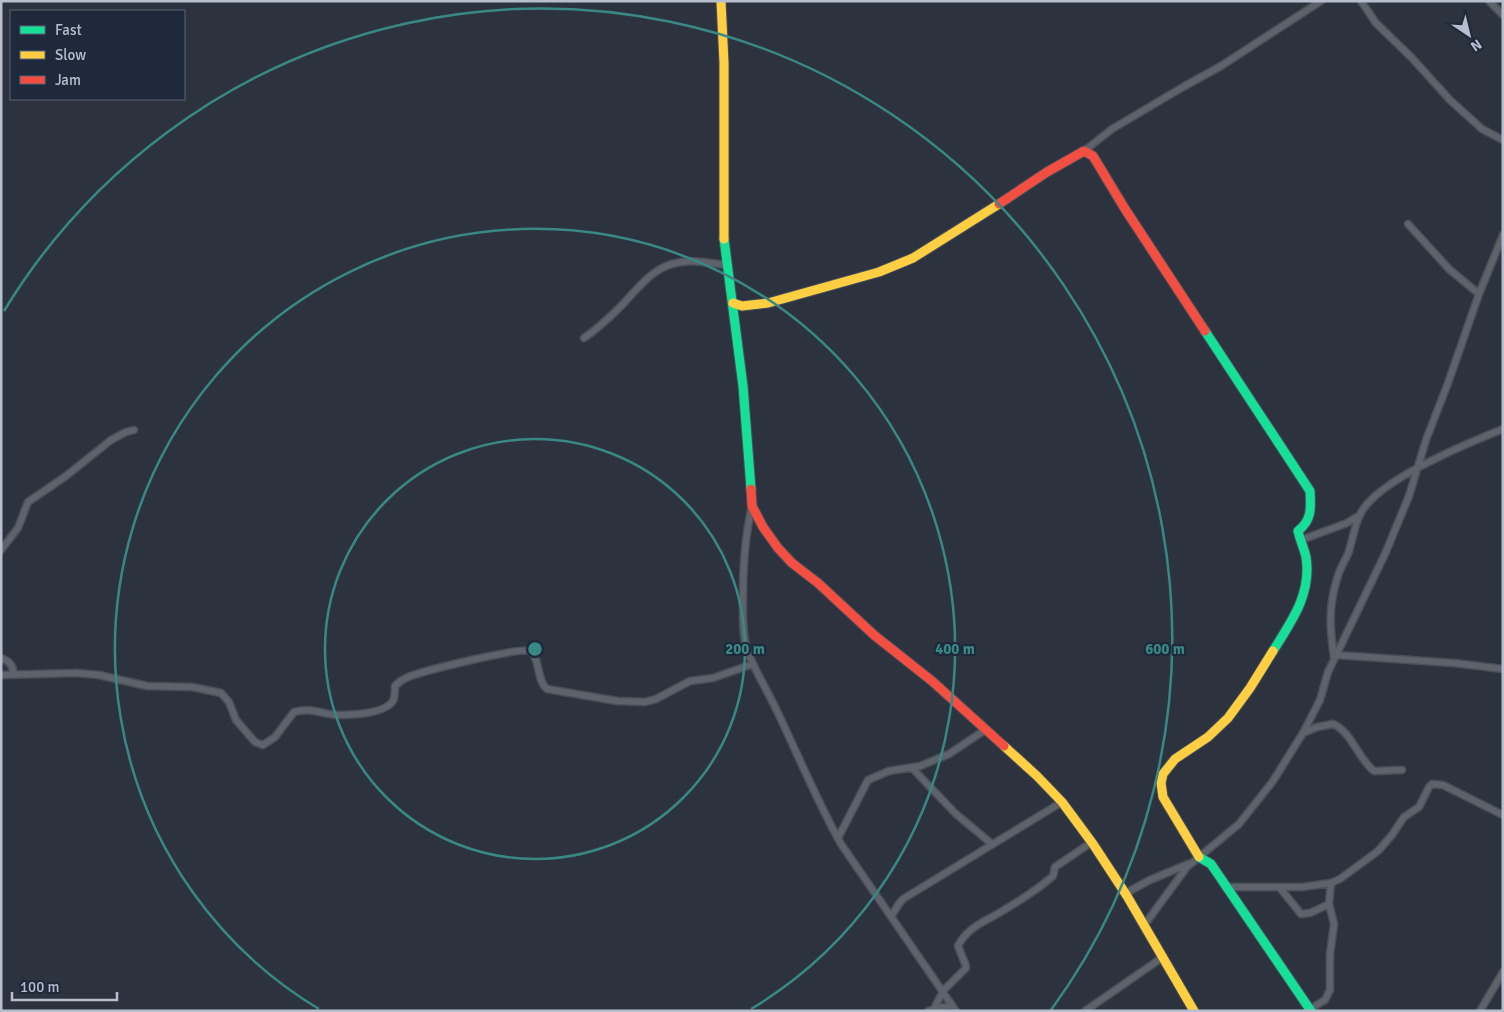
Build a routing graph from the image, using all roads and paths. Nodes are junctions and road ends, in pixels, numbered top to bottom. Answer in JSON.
{"nodes":[{"id":1,"x":721,"y":1,"type":"edge"},
{"id":2,"x":1321,"y":1,"type":"edge"},
{"id":3,"x":1361,"y":1,"type":"edge"},
{"id":4,"x":1490,"y":2,"type":"edge"},
{"id":5,"x":1503,"y":6,"type":"edge"},
{"id":6,"x":1503,"y":15,"type":"edge"},
{"id":7,"x":1503,"y":140,"type":"edge"},
{"id":8,"x":1084,"y":151,"type":"junction"},
{"id":9,"x":1408,"y":224,"type":"dead end"},
{"id":10,"x":1503,"y":235,"type":"edge"},
{"id":11,"x":726,"y":265,"type":"junction"},
{"id":12,"x":1479,"y":294,"type":"junction"},
{"id":13,"x":733,"y":303,"type":"junction"},
{"id":14,"x":584,"y":338,"type":"dead end"},
{"id":15,"x":1503,"y":429,"type":"edge"},
{"id":16,"x":134,"y":430,"type":"dead end"},
{"id":17,"x":1418,"y":469,"type":"junction"},
{"id":18,"x":752,"y":506,"type":"junction"},
{"id":19,"x":1360,"y":515,"type":"junction"},
{"id":20,"x":1300,"y":540,"type":"junction"},
{"id":21,"x":1,"y":550,"type":"edge"},
{"id":22,"x":1335,"y":656,"type":"junction"},
{"id":23,"x":1,"y":658,"type":"edge"},
{"id":24,"x":753,"y":664,"type":"junction"},
{"id":25,"x":1503,"y":669,"type":"edge"},
{"id":26,"x":1,"y":675,"type":"edge"},
{"id":27,"x":14,"y":675,"type":"junction"},
{"id":28,"x":985,"y":730,"type":"junction"},
{"id":29,"x":1303,"y":734,"type":"junction"},
{"id":30,"x":912,"y":768,"type":"junction"},
{"id":31,"x":1402,"y":770,"type":"dead end"},
{"id":32,"x":1062,"y":802,"type":"junction"},
{"id":33,"x":1503,"y":815,"type":"edge"},
{"id":34,"x":838,"y":838,"type":"junction"},
{"id":35,"x":1092,"y":842,"type":"junction"},
{"id":36,"x":992,"y":844,"type":"junction"},
{"id":37,"x":1195,"y":860,"type":"junction"},
{"id":38,"x":1331,"y":883,"type":"junction"},
{"id":39,"x":1226,"y":887,"type":"junction"},
{"id":40,"x":1280,"y":888,"type":"junction"},
{"id":41,"x":1126,"y":894,"type":"junction"},
{"id":42,"x":1329,"y":904,"type":"junction"},
{"id":43,"x":891,"y":918,"type":"junction"},
{"id":44,"x":1144,"y":924,"type":"junction"},
{"id":45,"x":1163,"y":957,"type":"junction"},
{"id":46,"x":1503,"y":972,"type":"edge"},
{"id":47,"x":943,"y":991,"type":"junction"},
{"id":48,"x":954,"y":1008,"type":"edge"},
{"id":49,"x":931,"y":1010,"type":"edge"},
{"id":50,"x":1311,"y":1010,"type":"edge"},
{"id":51,"x":1085,"y":1011,"type":"edge"},
{"id":52,"x":1194,"y":1011,"type":"edge"},
{"id":53,"x":1480,"y":1011,"type":"edge"}],
"edges":[{"from":1,"to":11,"type":"street"},
{"from":2,"to":8,"type":"street"},
{"from":3,"to":7,"type":"street"},
{"from":4,"to":5,"type":"street"},
{"from":4,"to":6,"type":"street"},
{"from":8,"to":13,"type":"street"},
{"from":8,"to":20,"type":"street"},
{"from":9,"to":12,"type":"street"},
{"from":10,"to":12,"type":"street"},
{"from":11,"to":13,"type":"street"},
{"from":11,"to":14,"type":"street"},
{"from":12,"to":17,"type":"street"},
{"from":13,"to":18,"type":"street"},
{"from":15,"to":17,"type":"street"},
{"from":16,"to":21,"type":"street"},
{"from":17,"to":19,"type":"street"},
{"from":17,"to":22,"type":"street"},
{"from":18,"to":24,"type":"street"},
{"from":18,"to":28,"type":"street"},
{"from":19,"to":20,"type":"street"},
{"from":19,"to":22,"type":"street"},
{"from":20,"to":37,"type":"street"},
{"from":22,"to":25,"type":"street"},
{"from":22,"to":29,"type":"street"},
{"from":23,"to":27,"type":"street"},
{"from":24,"to":27,"type":"street"},
{"from":24,"to":34,"type":"street"},
{"from":26,"to":27,"type":"street"},
{"from":28,"to":30,"type":"street"},
{"from":28,"to":32,"type":"street"},
{"from":29,"to":31,"type":"street"},
{"from":29,"to":37,"type":"street"},
{"from":30,"to":34,"type":"street"},
{"from":30,"to":36,"type":"street"},
{"from":32,"to":35,"type":"street"},
{"from":32,"to":36,"type":"street"},
{"from":33,"to":38,"type":"street"},
{"from":34,"to":43,"type":"street"},
{"from":35,"to":41,"type":"street"},
{"from":35,"to":47,"type":"street"},
{"from":36,"to":43,"type":"street"},
{"from":37,"to":39,"type":"street"},
{"from":37,"to":41,"type":"street"},
{"from":37,"to":44,"type":"street"},
{"from":38,"to":40,"type":"street"},
{"from":38,"to":42,"type":"street"},
{"from":39,"to":40,"type":"street"},
{"from":39,"to":50,"type":"street"},
{"from":40,"to":42,"type":"street"},
{"from":41,"to":44,"type":"street"},
{"from":42,"to":50,"type":"street"},
{"from":43,"to":47,"type":"street"},
{"from":44,"to":45,"type":"street"},
{"from":45,"to":51,"type":"street"},
{"from":45,"to":52,"type":"street"},
{"from":46,"to":53,"type":"street"},
{"from":47,"to":48,"type":"street"},
{"from":47,"to":49,"type":"street"},
{"from":48,"to":49,"type":"street"}]}
